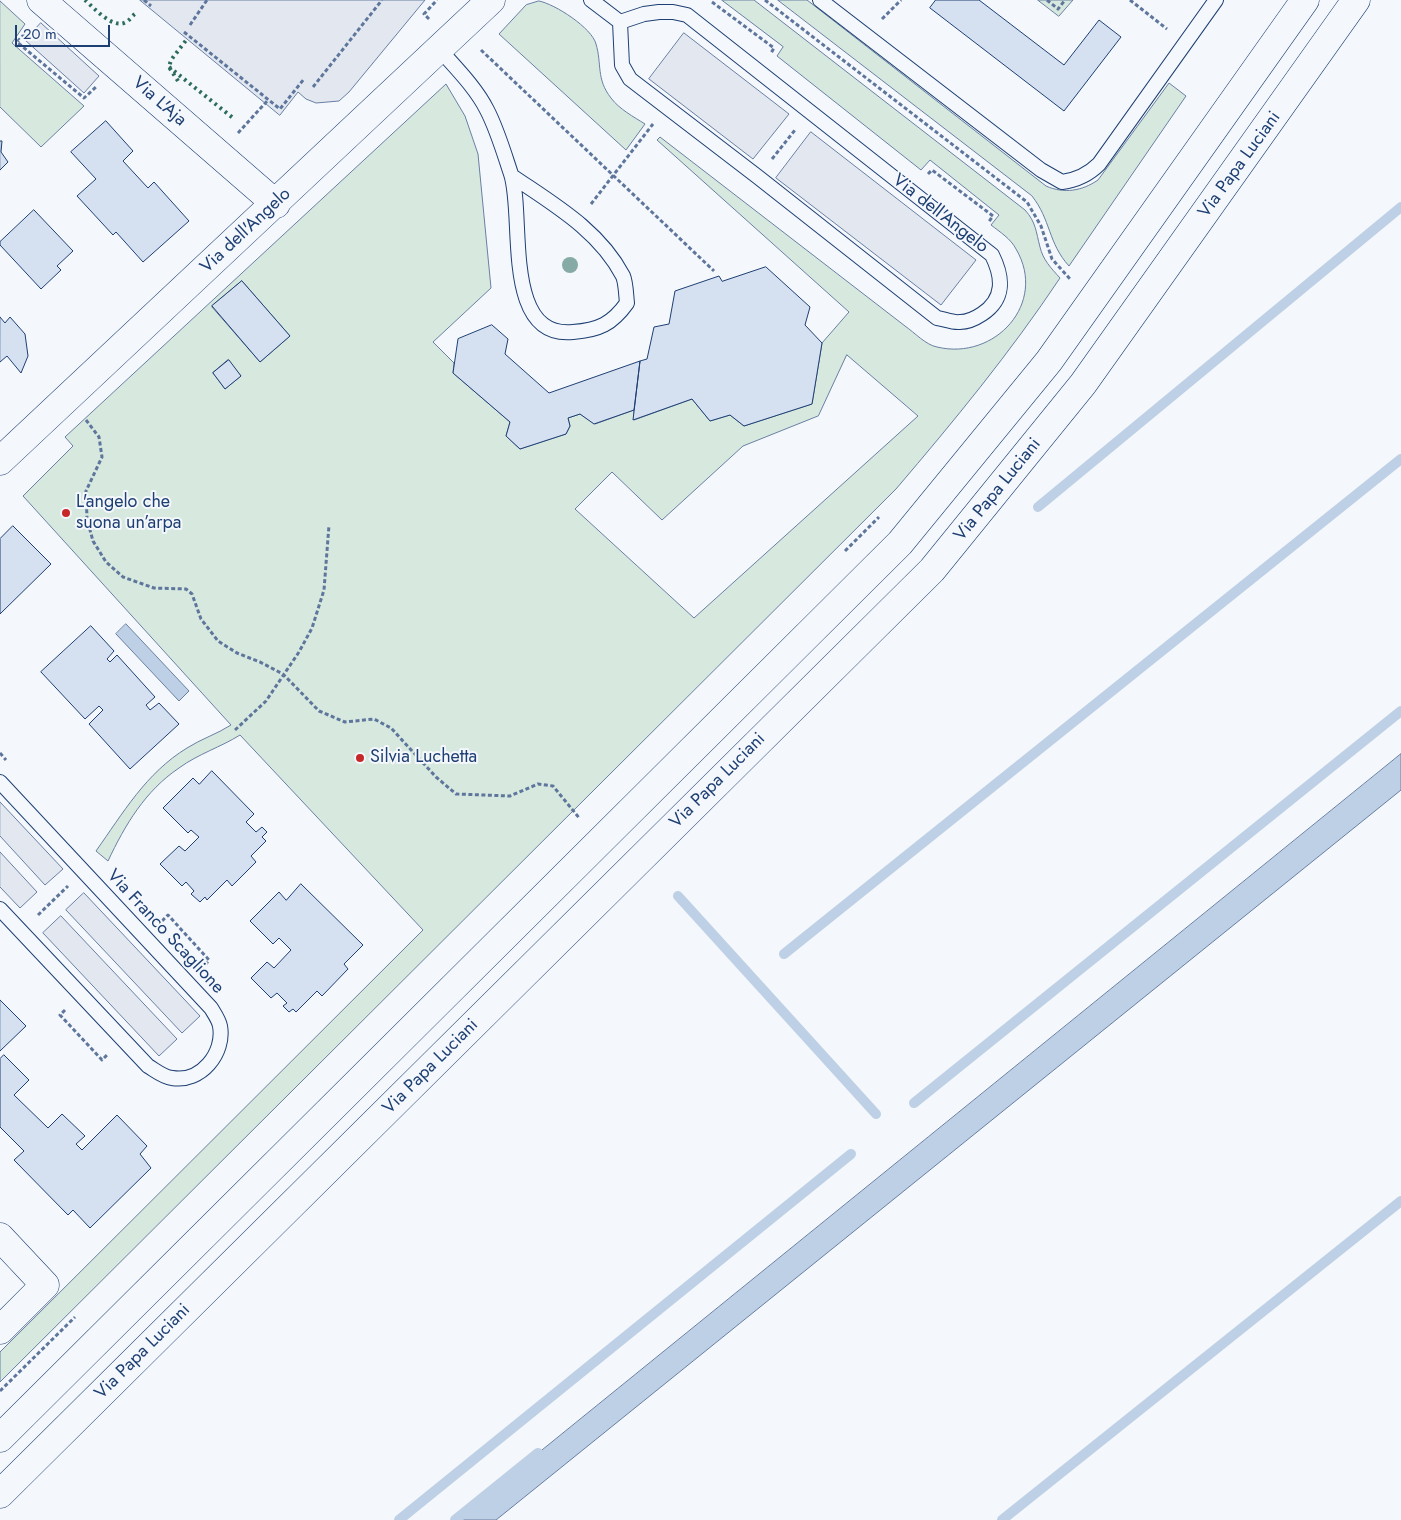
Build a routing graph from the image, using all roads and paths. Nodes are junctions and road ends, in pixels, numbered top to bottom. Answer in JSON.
{"nodes":[{"id":1,"x":144,"y":0,"type":"edge"},
{"id":2,"x":207,"y":0,"type":"edge"},
{"id":3,"x":382,"y":0,"type":"edge"},
{"id":4,"x":491,"y":0,"type":"edge"},
{"id":5,"x":591,"y":0,"type":"edge"},
{"id":6,"x":766,"y":0,"type":"edge"},
{"id":7,"x":820,"y":0,"type":"edge"},
{"id":8,"x":1047,"y":0,"type":"edge"},
{"id":9,"x":1065,"y":0,"type":"edge"},
{"id":10,"x":1130,"y":0,"type":"edge"},
{"id":11,"x":1216,"y":0,"type":"edge"},
{"id":12,"x":1305,"y":0,"type":"edge"},
{"id":13,"x":1356,"y":0,"type":"edge"},
{"id":14,"x":151,"y":6,"type":"dead end"},
{"id":15,"x":38,"y":11,"type":"edge"},
{"id":16,"x":620,"y":22,"type":"junction"},
{"id":17,"x":190,"y":25,"type":"dead end"},
{"id":18,"x":184,"y":32,"type":"dead end"},
{"id":19,"x":1186,"y":43,"type":"junction"},
{"id":20,"x":477,"y":46,"type":"dead end"},
{"id":21,"x":440,"y":50,"type":"junction"},
{"id":22,"x":304,"y":79,"type":"dead end"},
{"id":23,"x":102,"y":81,"type":"dead end"},
{"id":24,"x":313,"y":87,"type":"dead end"},
{"id":25,"x":268,"y":100,"type":"junction"},
{"id":26,"x":809,"y":112,"type":"junction"},
{"id":27,"x":654,"y":124,"type":"dead end"},
{"id":28,"x":233,"y":138,"type":"dead end"},
{"id":29,"x":615,"y":175,"type":"junction"},
{"id":30,"x":512,"y":176,"type":"junction"},
{"id":31,"x":758,"y":177,"type":"junction"},
{"id":32,"x":276,"y":204,"type":"junction"},
{"id":33,"x":577,"y":222,"type":"junction"},
{"id":34,"x":714,"y":271,"type":"dead end"},
{"id":35,"x":1076,"y":271,"type":"dead end"},
{"id":36,"x":1071,"y":279,"type":"junction"},
{"id":37,"x":1065,"y":287,"type":"dead end"},
{"id":38,"x":67,"y":398,"type":"junction"},
{"id":39,"x":0,"y":462,"type":"edge"},
{"id":40,"x":884,"y":511,"type":"dead end"},
{"id":41,"x":329,"y":525,"type":"dead end"},
{"id":42,"x":843,"y":553,"type":"dead end"},
{"id":43,"x":283,"y":674,"type":"junction"},
{"id":44,"x":235,"y":730,"type":"dead end"},
{"id":45,"x":0,"y":753,"type":"edge"},
{"id":46,"x":13,"y":767,"type":"dead end"},
{"id":47,"x":0,"y":782,"type":"edge"},
{"id":48,"x":587,"y":812,"type":"dead end"},
{"id":49,"x":580,"y":819,"type":"junction"},
{"id":50,"x":573,"y":826,"type":"dead end"},
{"id":51,"x":73,"y":882,"type":"dead end"},
{"id":52,"x":0,"y":909,"type":"edge"},
{"id":53,"x":32,"y":921,"type":"dead end"},
{"id":54,"x":158,"y":924,"type":"dead end"},
{"id":55,"x":200,"y":971,"type":"dead end"},
{"id":56,"x":70,"y":1006,"type":"dead end"},
{"id":57,"x":110,"y":1052,"type":"dead end"},
{"id":58,"x":0,"y":1237,"type":"edge"},
{"id":59,"x":78,"y":1314,"type":"dead end"},
{"id":60,"x":0,"y":1330,"type":"edge"},
{"id":61,"x":0,"y":1391,"type":"edge"},
{"id":62,"x":0,"y":1438,"type":"edge"},
{"id":63,"x":0,"y":1494,"type":"edge"}],
"edges":[{"from":1,"to":14,"type":"path"},
{"from":2,"to":17,"type":"path"},
{"from":3,"to":24,"type":"path"},
{"from":4,"to":21,"type":"main road","name":"Via dell'Angelo"},
{"from":5,"to":16,"type":"lane"},
{"from":6,"to":36,"type":"path"},
{"from":7,"to":19,"type":"lane"},
{"from":8,"to":9,"type":"path"},
{"from":10,"to":19,"type":"path"},
{"from":11,"to":19,"type":"lane"},
{"from":12,"to":62,"type":"main road"},
{"from":13,"to":63,"type":"main road","name":"Via Papa Luciani"},
{"from":15,"to":23,"type":"path"},
{"from":15,"to":32,"type":"main road","name":"Via L'Aja"},
{"from":16,"to":26,"type":"lane","name":"Via dell'Angelo"},
{"from":16,"to":31,"type":"lane","name":"Via dell'Angelo"},
{"from":18,"to":25,"type":"path"},
{"from":20,"to":29,"type":"path"},
{"from":21,"to":30,"type":"lane"},
{"from":21,"to":32,"type":"main road","name":"Via dell'Angelo"},
{"from":22,"to":25,"type":"path"},
{"from":25,"to":28,"type":"path"},
{"from":26,"to":31,"type":"path"},
{"from":26,"to":31,"type":"lane","name":"Via dell'Angelo"},
{"from":27,"to":29,"type":"path"},
{"from":29,"to":33,"type":"path"},
{"from":29,"to":34,"type":"path"},
{"from":30,"to":33,"type":"lane"},
{"from":30,"to":33,"type":"lane"},
{"from":32,"to":38,"type":"main road","name":"Via dell'Angelo"},
{"from":35,"to":36,"type":"path"},
{"from":36,"to":37,"type":"path"},
{"from":38,"to":39,"type":"main road","name":"Via dell'Angelo"},
{"from":38,"to":43,"type":"path"},
{"from":40,"to":42,"type":"path"},
{"from":41,"to":43,"type":"path"},
{"from":43,"to":44,"type":"path"},
{"from":43,"to":49,"type":"path"},
{"from":45,"to":46,"type":"path"},
{"from":47,"to":52,"type":"lane","name":"Via Franco Scaglione"},
{"from":48,"to":49,"type":"path"},
{"from":49,"to":50,"type":"path"},
{"from":51,"to":53,"type":"path"},
{"from":54,"to":55,"type":"path"},
{"from":56,"to":57,"type":"path"},
{"from":58,"to":60,"type":"main road"},
{"from":59,"to":61,"type":"path"}]}
